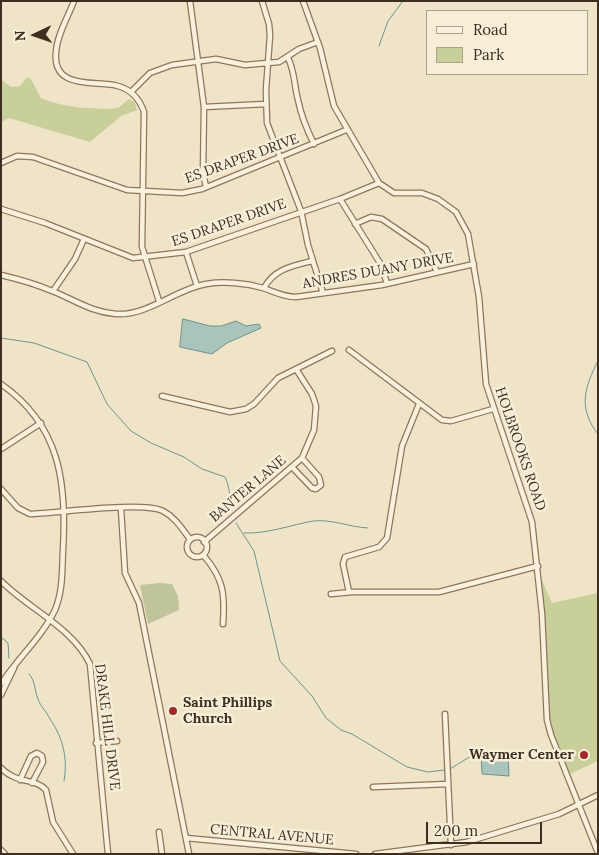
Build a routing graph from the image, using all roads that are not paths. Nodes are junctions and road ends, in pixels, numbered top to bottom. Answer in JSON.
{"nodes":[{"id":1,"x":74,"y":1,"type":"edge"},
{"id":2,"x":190,"y":1,"type":"edge"},
{"id":3,"x":262,"y":1,"type":"edge"},
{"id":4,"x":303,"y":1,"type":"edge"},
{"id":5,"x":318,"y":42,"type":"junction"},
{"id":6,"x":288,"y":58,"type":"junction"},
{"id":7,"x":197,"y":60,"type":"junction"},
{"id":8,"x":269,"y":63,"type":"junction"},
{"id":9,"x":131,"y":92,"type":"junction"},
{"id":10,"x":266,"y":104,"type":"junction"},
{"id":11,"x":204,"y":107,"type":"junction"},
{"id":12,"x":346,"y":130,"type":"junction"},
{"id":13,"x":314,"y":144,"type":"junction"},
{"id":14,"x":280,"y":158,"type":"junction"},
{"id":15,"x":1,"y":163,"type":"edge"},
{"id":16,"x":379,"y":183,"type":"junction"},
{"id":17,"x":206,"y":187,"type":"junction"},
{"id":18,"x":142,"y":190,"type":"junction"},
{"id":19,"x":340,"y":199,"type":"junction"},
{"id":20,"x":1,"y":208,"type":"edge"},
{"id":21,"x":301,"y":211,"type":"junction"},
{"id":22,"x":355,"y":224,"type":"junction"},
{"id":23,"x":84,"y":239,"type":"junction"},
{"id":24,"x":186,"y":252,"type":"junction"},
{"id":25,"x":144,"y":258,"type":"junction"},
{"id":26,"x":312,"y":261,"type":"junction"},
{"id":27,"x":474,"y":264,"type":"junction"},
{"id":28,"x":437,"y":272,"type":"junction"},
{"id":29,"x":1,"y":275,"type":"edge"},
{"id":30,"x":387,"y":283,"type":"junction"},
{"id":31,"x":198,"y":286,"type":"junction"},
{"id":32,"x":264,"y":288,"type":"junction"},
{"id":33,"x":53,"y":291,"type":"junction"},
{"id":34,"x":323,"y":293,"type":"junction"},
{"id":35,"x":159,"y":301,"type":"junction"},
{"id":36,"x":349,"y":350,"type":"dead end"},
{"id":37,"x":332,"y":351,"type":"dead end"},
{"id":38,"x":296,"y":369,"type":"junction"},
{"id":39,"x":1,"y":384,"type":"edge"},
{"id":40,"x":162,"y":396,"type":"dead end"},
{"id":41,"x":418,"y":404,"type":"junction"},
{"id":42,"x":493,"y":409,"type":"junction"},
{"id":43,"x":40,"y":423,"type":"junction"},
{"id":44,"x":1,"y":449,"type":"edge"},
{"id":45,"x":302,"y":458,"type":"junction"},
{"id":46,"x":292,"y":467,"type":"junction"},
{"id":47,"x":1,"y":489,"type":"edge"},
{"id":48,"x":121,"y":508,"type":"junction"},
{"id":49,"x":64,"y":511,"type":"junction"},
{"id":50,"x":190,"y":539,"type":"junction"},
{"id":51,"x":204,"y":542,"type":"junction"},
{"id":52,"x":204,"y":556,"type":"junction"},
{"id":53,"x":538,"y":566,"type":"junction"},
{"id":54,"x":1,"y":582,"type":"edge"},
{"id":55,"x":348,"y":592,"type":"junction"},
{"id":56,"x":331,"y":594,"type":"dead end"},
{"id":57,"x":48,"y":621,"type":"junction"},
{"id":58,"x":223,"y":624,"type":"dead end"},
{"id":59,"x":2,"y":687,"type":"edge"},
{"id":60,"x":1,"y":695,"type":"edge"},
{"id":61,"x":445,"y":714,"type":"dead end"},
{"id":62,"x":117,"y":741,"type":"dead end"},
{"id":63,"x":96,"y":743,"type":"junction"},
{"id":64,"x":1,"y":768,"type":"edge"},
{"id":65,"x":20,"y":780,"type":"junction"},
{"id":66,"x":32,"y":783,"type":"junction"},
{"id":67,"x":448,"y":784,"type":"junction"},
{"id":68,"x":373,"y":787,"type":"dead end"},
{"id":69,"x":598,"y":795,"type":"edge"},
{"id":70,"x":579,"y":805,"type":"junction"},
{"id":71,"x":159,"y":832,"type":"dead end"},
{"id":72,"x":186,"y":838,"type":"junction"},
{"id":73,"x":451,"y":845,"type":"junction"},
{"id":74,"x":1,"y":850,"type":"edge"},
{"id":75,"x":598,"y":853,"type":"edge"},
{"id":76,"x":5,"y":854,"type":"edge"},
{"id":77,"x":72,"y":854,"type":"edge"},
{"id":78,"x":108,"y":854,"type":"edge"},
{"id":79,"x":162,"y":854,"type":"edge"},
{"id":80,"x":190,"y":854,"type":"edge"},
{"id":81,"x":356,"y":854,"type":"edge"},
{"id":82,"x":375,"y":854,"type":"edge"}],
"edges":[{"from":1,"to":9,"type":"street"},
{"from":2,"to":7,"type":"street"},
{"from":3,"to":8,"type":"street"},
{"from":4,"to":5,"type":"street"},
{"from":5,"to":6,"type":"street"},
{"from":5,"to":12,"type":"street"},
{"from":6,"to":8,"type":"street"},
{"from":6,"to":13,"type":"street"},
{"from":7,"to":8,"type":"street"},
{"from":7,"to":9,"type":"street"},
{"from":7,"to":11,"type":"street"},
{"from":8,"to":10,"type":"street"},
{"from":9,"to":18,"type":"street"},
{"from":10,"to":11,"type":"street"},
{"from":10,"to":14,"type":"street"},
{"from":11,"to":17,"type":"street"},
{"from":12,"to":13,"type":"street","name":"ES DRAPER DRIVE"},
{"from":12,"to":16,"type":"street"},
{"from":13,"to":14,"type":"street","name":"ES DRAPER DRIVE"},
{"from":14,"to":17,"type":"street","name":"ES DRAPER DRIVE"},
{"from":14,"to":21,"type":"street"},
{"from":15,"to":18,"type":"street","name":"ES DRAPER DRIVE"},
{"from":16,"to":19,"type":"street","name":"ES DRAPER DRIVE"},
{"from":16,"to":27,"type":"street","name":"HOLBROOKS ROAD"},
{"from":17,"to":18,"type":"street","name":"ES DRAPER DRIVE"},
{"from":18,"to":25,"type":"street"},
{"from":19,"to":21,"type":"street","name":"ES DRAPER DRIVE"},
{"from":19,"to":22,"type":"street"},
{"from":20,"to":23,"type":"street","name":"ES DRAPER DRIVE"},
{"from":21,"to":24,"type":"street","name":"ES DRAPER DRIVE"},
{"from":21,"to":26,"type":"street"},
{"from":22,"to":28,"type":"street"},
{"from":22,"to":30,"type":"street"},
{"from":23,"to":25,"type":"street","name":"ES DRAPER DRIVE"},
{"from":23,"to":33,"type":"street"},
{"from":24,"to":25,"type":"street","name":"ES DRAPER DRIVE"},
{"from":24,"to":31,"type":"street"},
{"from":25,"to":35,"type":"street"},
{"from":26,"to":32,"type":"street"},
{"from":26,"to":34,"type":"street"},
{"from":27,"to":28,"type":"street","name":"ANDRES DUANY DRIVE"},
{"from":27,"to":42,"type":"street","name":"HOLBROOKS ROAD"},
{"from":28,"to":30,"type":"street","name":"ANDRES DUANY DRIVE"},
{"from":29,"to":33,"type":"street","name":"ANDRES DUANY DRIVE"},
{"from":30,"to":34,"type":"street","name":"ANDRES DUANY DRIVE"},
{"from":31,"to":32,"type":"street","name":"ANDRES DUANY DRIVE"},
{"from":31,"to":35,"type":"street","name":"ANDRES DUANY DRIVE"},
{"from":32,"to":34,"type":"street","name":"ANDRES DUANY DRIVE"},
{"from":33,"to":35,"type":"street","name":"ANDRES DUANY DRIVE"},
{"from":36,"to":41,"type":"street"},
{"from":37,"to":38,"type":"street"},
{"from":38,"to":40,"type":"street"},
{"from":38,"to":45,"type":"street","name":"BANTER LANE"},
{"from":39,"to":43,"type":"street"},
{"from":41,"to":42,"type":"street"},
{"from":41,"to":55,"type":"street"},
{"from":42,"to":53,"type":"street","name":"HOLBROOKS ROAD"},
{"from":43,"to":44,"type":"street"},
{"from":43,"to":49,"type":"street"},
{"from":45,"to":46,"type":"street","name":"BANTER LANE"},
{"from":45,"to":46,"type":"street"},
{"from":46,"to":51,"type":"street","name":"BANTER LANE"},
{"from":47,"to":49,"type":"street"},
{"from":48,"to":49,"type":"street"},
{"from":48,"to":50,"type":"street"},
{"from":48,"to":72,"type":"street"},
{"from":49,"to":57,"type":"street"},
{"from":50,"to":51,"type":"street"},
{"from":50,"to":52,"type":"street"},
{"from":51,"to":52,"type":"street"},
{"from":52,"to":58,"type":"street"},
{"from":53,"to":55,"type":"street"},
{"from":53,"to":70,"type":"street","name":"HOLBROOKS ROAD"},
{"from":54,"to":57,"type":"street","name":"DRAKE HILL DRIVE"},
{"from":55,"to":56,"type":"street"},
{"from":57,"to":59,"type":"street"},
{"from":57,"to":63,"type":"street","name":"DRAKE HILL DRIVE"},
{"from":59,"to":60,"type":"street"},
{"from":61,"to":67,"type":"street"},
{"from":62,"to":63,"type":"street"},
{"from":63,"to":78,"type":"street","name":"DRAKE HILL DRIVE"},
{"from":64,"to":65,"type":"street"},
{"from":65,"to":66,"type":"street"},
{"from":65,"to":66,"type":"street"},
{"from":66,"to":77,"type":"street"},
{"from":67,"to":68,"type":"street"},
{"from":67,"to":73,"type":"street"},
{"from":69,"to":70,"type":"street"},
{"from":70,"to":73,"type":"street"},
{"from":70,"to":75,"type":"street","name":"HOLBROOKS ROAD"},
{"from":71,"to":79,"type":"street"},
{"from":72,"to":80,"type":"street"},
{"from":72,"to":81,"type":"street","name":"CENTRAL AVENUE"},
{"from":73,"to":82,"type":"street"},
{"from":74,"to":76,"type":"street"}]}
